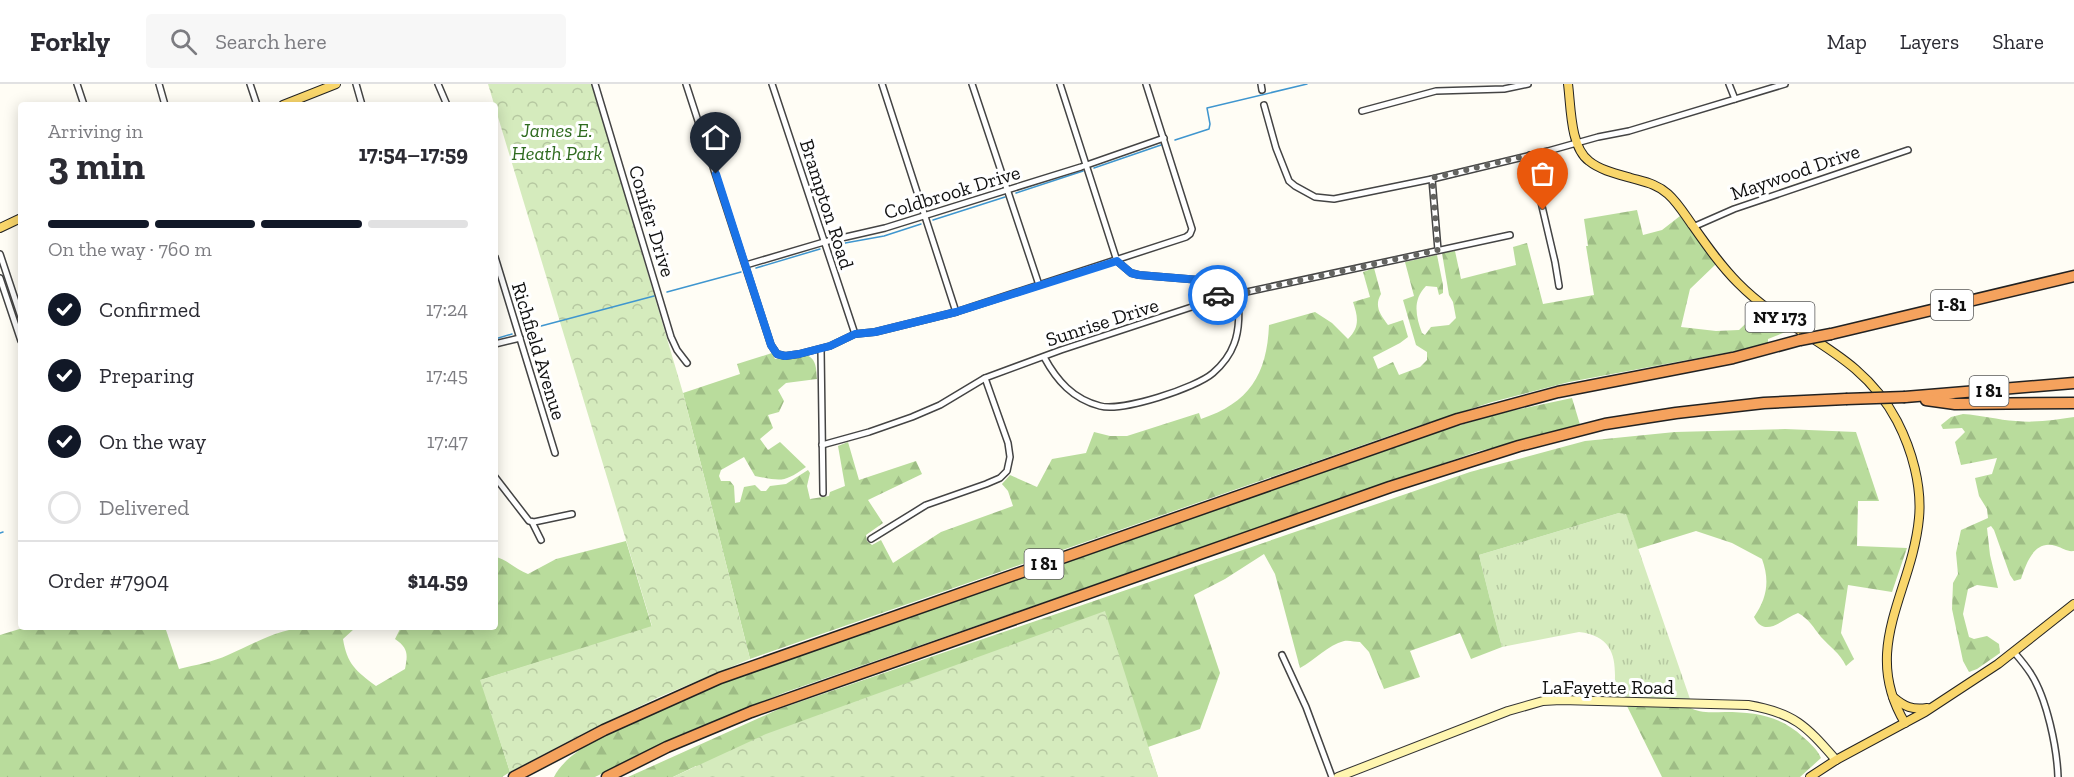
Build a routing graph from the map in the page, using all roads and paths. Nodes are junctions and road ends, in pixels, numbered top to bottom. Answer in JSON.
{"nodes":[{"id":1,"x":77,"y":84,"type":"edge"},
{"id":2,"x":159,"y":84,"type":"edge"},
{"id":3,"x":250,"y":84,"type":"edge"},
{"id":4,"x":336,"y":84,"type":"edge"},
{"id":5,"x":356,"y":84,"type":"edge"},
{"id":6,"x":438,"y":84,"type":"edge"},
{"id":7,"x":595,"y":84,"type":"edge"},
{"id":8,"x":686,"y":84,"type":"edge"},
{"id":9,"x":772,"y":84,"type":"edge"},
{"id":10,"x":882,"y":84,"type":"edge"},
{"id":11,"x":972,"y":84,"type":"edge"},
{"id":12,"x":1060,"y":84,"type":"edge"},
{"id":13,"x":1146,"y":84,"type":"edge"},
{"id":14,"x":1528,"y":84,"type":"edge"},
{"id":15,"x":1568,"y":84,"type":"edge"},
{"id":16,"x":1729,"y":84,"type":"edge"},
{"id":17,"x":1785,"y":84,"type":"edge"},
{"id":18,"x":1735,"y":99,"type":"junction"},
{"id":19,"x":83,"y":102,"type":"edge"},
{"id":20,"x":164,"y":102,"type":"edge"},
{"id":21,"x":256,"y":102,"type":"edge"},
{"id":22,"x":291,"y":102,"type":"edge"},
{"id":23,"x":361,"y":102,"type":"edge"},
{"id":24,"x":446,"y":102,"type":"edge"},
{"id":25,"x":1264,"y":105,"type":"dead end"},
{"id":26,"x":1362,"y":111,"type":"dead end"},
{"id":27,"x":1164,"y":138,"type":"junction"},
{"id":28,"x":1576,"y":142,"type":"junction"},
{"id":29,"x":1908,"y":150,"type":"dead end"},
{"id":30,"x":1530,"y":155,"type":"junction"},
{"id":31,"x":1086,"y":165,"type":"junction"},
{"id":32,"x":1432,"y":178,"type":"junction"},
{"id":33,"x":1008,"y":190,"type":"junction"},
{"id":34,"x":925,"y":216,"type":"junction"},
{"id":35,"x":18,"y":219,"type":"edge"},
{"id":36,"x":1693,"y":227,"type":"junction"},
{"id":37,"x":0,"y":228,"type":"edge"},
{"id":38,"x":1510,"y":235,"type":"dead end"},
{"id":39,"x":824,"y":242,"type":"junction"},
{"id":40,"x":1438,"y":250,"type":"junction"},
{"id":41,"x":0,"y":254,"type":"edge"},
{"id":42,"x":1117,"y":261,"type":"junction"},
{"id":43,"x":746,"y":265,"type":"junction"},
{"id":44,"x":498,"y":267,"type":"edge"},
{"id":45,"x":2074,"y":270,"type":"edge"},
{"id":46,"x":2074,"y":276,"type":"edge"},
{"id":47,"x":0,"y":278,"type":"edge"},
{"id":48,"x":1040,"y":285,"type":"junction"},
{"id":49,"x":1559,"y":286,"type":"dead end"},
{"id":50,"x":1999,"y":293,"type":"junction"},
{"id":51,"x":1238,"y":294,"type":"junction"},
{"id":52,"x":1219,"y":298,"type":"junction"},
{"id":53,"x":18,"y":308,"type":"edge"},
{"id":54,"x":956,"y":312,"type":"junction"},
{"id":55,"x":18,"y":332,"type":"edge"},
{"id":56,"x":855,"y":334,"type":"junction"},
{"id":57,"x":520,"y":338,"type":"junction"},
{"id":58,"x":498,"y":343,"type":"edge"},
{"id":59,"x":821,"y":349,"type":"junction"},
{"id":60,"x":1044,"y":357,"type":"junction"},
{"id":61,"x":1732,"y":357,"type":"joint"},
{"id":62,"x":687,"y":363,"type":"dead end"},
{"id":63,"x":985,"y":378,"type":"junction"},
{"id":64,"x":2074,"y":383,"type":"edge"},
{"id":65,"x":1905,"y":397,"type":"junction"},
{"id":66,"x":2074,"y":403,"type":"edge"},
{"id":67,"x":822,"y":445,"type":"junction"},
{"id":68,"x":555,"y":453,"type":"dead end"},
{"id":69,"x":498,"y":481,"type":"edge"},
{"id":70,"x":823,"y":493,"type":"dead end"},
{"id":71,"x":572,"y":514,"type":"dead end"},
{"id":72,"x":532,"y":522,"type":"junction"},
{"id":73,"x":872,"y":539,"type":"dead end"},
{"id":74,"x":541,"y":540,"type":"dead end"},
{"id":75,"x":2074,"y":604,"type":"edge"},
{"id":76,"x":2014,"y":652,"type":"junction"},
{"id":77,"x":1282,"y":655,"type":"dead end"},
{"id":78,"x":1891,"y":695,"type":"junction"},
{"id":79,"x":1933,"y":706,"type":"junction"},
{"id":80,"x":1905,"y":723,"type":"junction"},
{"id":81,"x":1836,"y":760,"type":"junction"},
{"id":82,"x":513,"y":777,"type":"edge"},
{"id":83,"x":607,"y":777,"type":"edge"},
{"id":84,"x":1332,"y":777,"type":"edge"},
{"id":85,"x":1338,"y":777,"type":"edge"},
{"id":86,"x":1810,"y":777,"type":"edge"},
{"id":87,"x":2058,"y":777,"type":"edge"}],
"edges":[{"from":1,"to":19,"type":"street"},
{"from":2,"to":20,"type":"street"},
{"from":3,"to":21,"type":"street"},
{"from":4,"to":22,"type":"main road"},
{"from":5,"to":23,"type":"street"},
{"from":6,"to":24,"type":"street"},
{"from":7,"to":62,"type":"street","name":"Conifer Drive"},
{"from":8,"to":43,"type":"street"},
{"from":9,"to":39,"type":"street","name":"Brampton Road"},
{"from":10,"to":34,"type":"street"},
{"from":11,"to":33,"type":"street"},
{"from":12,"to":31,"type":"street"},
{"from":13,"to":27,"type":"street"},
{"from":14,"to":26,"type":"street"},
{"from":15,"to":28,"type":"main road"},
{"from":16,"to":18,"type":"street"},
{"from":17,"to":18,"type":"street"},
{"from":18,"to":28,"type":"street"},
{"from":25,"to":32,"type":"street"},
{"from":27,"to":31,"type":"street","name":"Coldbrook Drive"},
{"from":27,"to":42,"type":"street"},
{"from":28,"to":30,"type":"street"},
{"from":28,"to":36,"type":"main road","number":"NY 173"},
{"from":29,"to":36,"type":"street","name":"Maywood Drive"},
{"from":30,"to":32,"type":"street"},
{"from":30,"to":49,"type":"street"},
{"from":31,"to":33,"type":"street","name":"Coldbrook Drive"},
{"from":31,"to":42,"type":"street"},
{"from":32,"to":40,"type":"street"},
{"from":33,"to":34,"type":"street","name":"Coldbrook Drive"},
{"from":33,"to":48,"type":"street"},
{"from":34,"to":39,"type":"street","name":"Coldbrook Drive"},
{"from":34,"to":54,"type":"street"},
{"from":35,"to":37,"type":"main road"},
{"from":36,"to":78,"type":"main road","number":"NY 173"},
{"from":38,"to":40,"type":"street","name":"Sunrise Drive"},
{"from":39,"to":43,"type":"street","name":"Coldbrook Drive"},
{"from":39,"to":56,"type":"street","name":"Brampton Road"},
{"from":40,"to":51,"type":"street","name":"Sunrise Drive"},
{"from":41,"to":53,"type":"street"},
{"from":42,"to":48,"type":"street"},
{"from":42,"to":52,"type":"street"},
{"from":43,"to":59,"type":"street"},
{"from":44,"to":57,"type":"street","name":"Richfield Avenue"},
{"from":45,"to":50,"type":"highway"},
{"from":46,"to":50,"type":"highway","number":"I-81"},
{"from":47,"to":55,"type":"street"},
{"from":48,"to":54,"type":"street"},
{"from":50,"to":61,"type":"highway","number":"I-81","bridge":true},
{"from":51,"to":52,"type":"street","name":"Sunrise Drive"},
{"from":51,"to":60,"type":"street"},
{"from":52,"to":60,"type":"street","name":"Sunrise Drive"},
{"from":54,"to":56,"type":"street"},
{"from":56,"to":59,"type":"street"},
{"from":57,"to":58,"type":"street"},
{"from":57,"to":68,"type":"street","name":"Richfield Avenue"},
{"from":59,"to":67,"type":"street"},
{"from":60,"to":63,"type":"street","name":"Sunrise Drive"},
{"from":61,"to":82,"type":"highway","number":"I 81"},
{"from":63,"to":67,"type":"street","name":"Sunrise Drive"},
{"from":63,"to":73,"type":"street"},
{"from":64,"to":65,"type":"highway","number":"I 81"},
{"from":65,"to":66,"type":"highway"},
{"from":65,"to":83,"type":"highway","number":"I 81","bridge":true},
{"from":67,"to":70,"type":"street"},
{"from":69,"to":72,"type":"street"},
{"from":71,"to":72,"type":"street"},
{"from":72,"to":74,"type":"street"},
{"from":75,"to":76,"type":"main road"},
{"from":76,"to":79,"type":"main road"},
{"from":76,"to":87,"type":"street"},
{"from":77,"to":84,"type":"street"},
{"from":78,"to":79,"type":"main road"},
{"from":78,"to":80,"type":"main road","number":"NY 173"},
{"from":79,"to":80,"type":"main road"},
{"from":80,"to":81,"type":"main road"},
{"from":81,"to":85,"type":"street","name":"LaFayette Road"},
{"from":81,"to":86,"type":"main road"}]}
